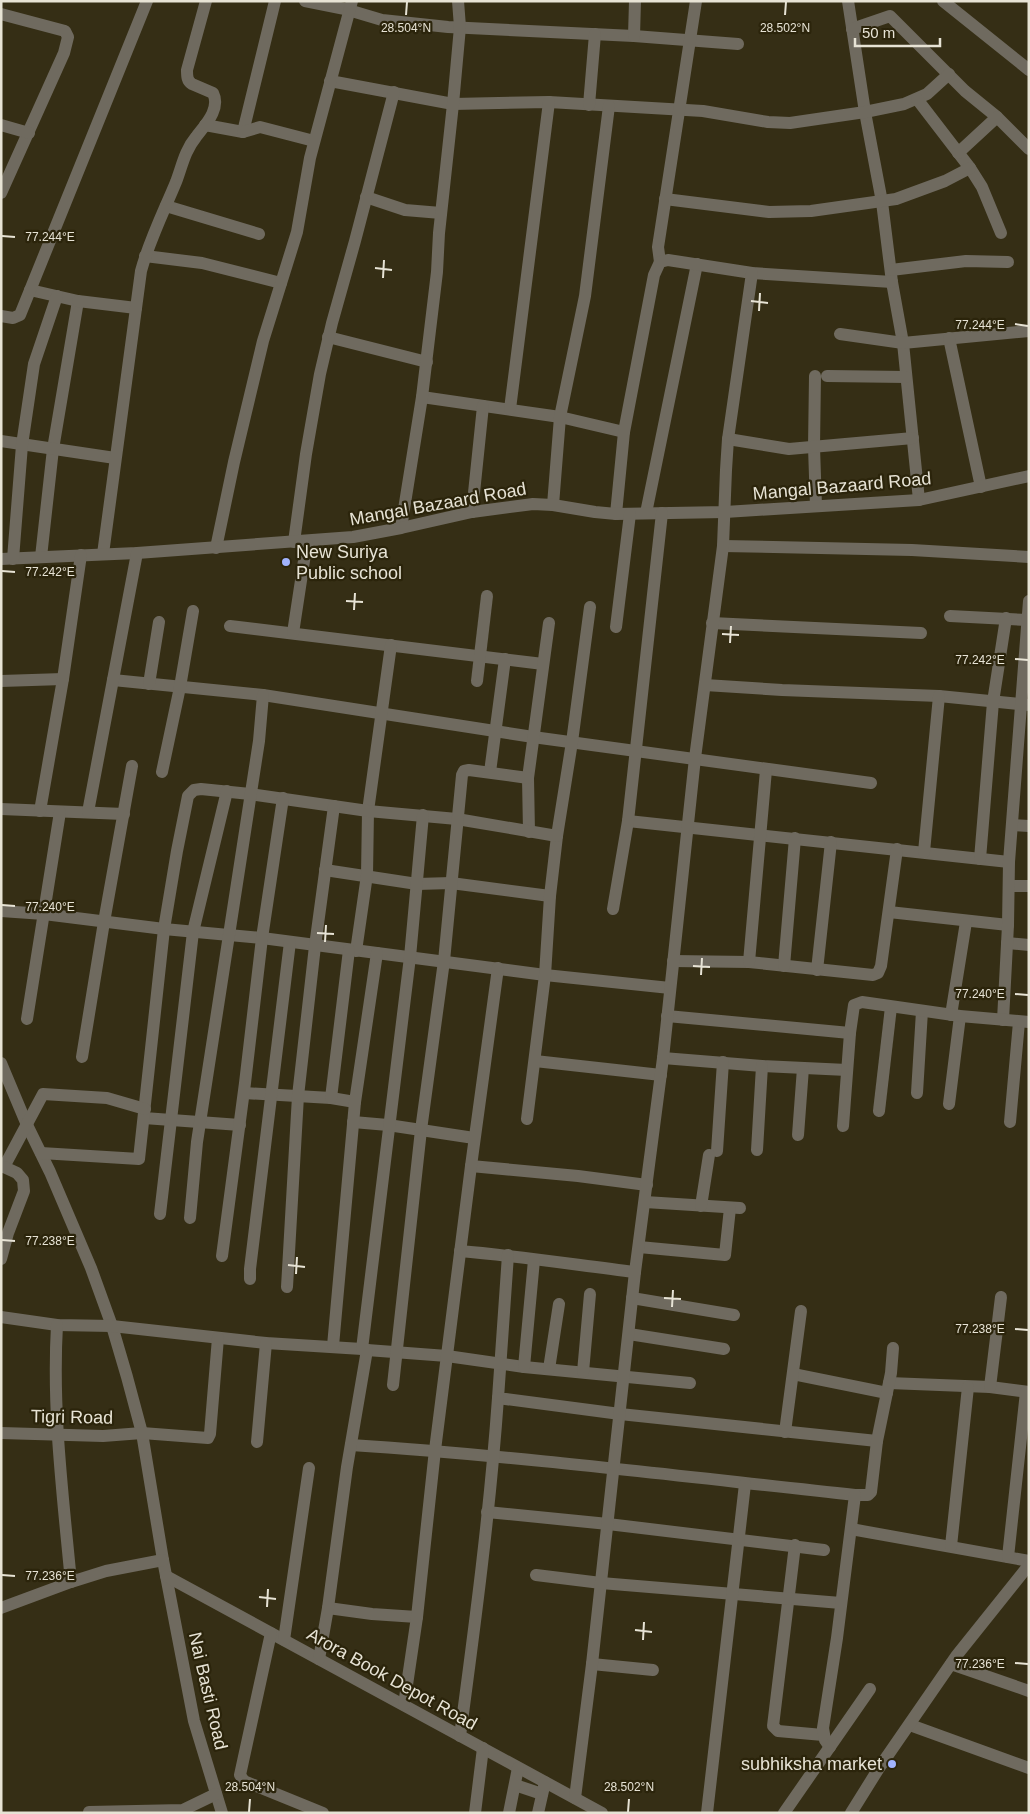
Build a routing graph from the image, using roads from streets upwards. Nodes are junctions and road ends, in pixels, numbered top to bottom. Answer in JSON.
{"nodes":[{"id":1,"x":146,"y":1,"type":"edge"},
{"id":2,"x":206,"y":1,"type":"edge"},
{"id":3,"x":275,"y":1,"type":"edge"},
{"id":4,"x":305,"y":1,"type":"edge"},
{"id":5,"x":458,"y":1,"type":"edge"},
{"id":6,"x":635,"y":1,"type":"edge"},
{"id":7,"x":696,"y":1,"type":"edge"},
{"id":8,"x":848,"y":1,"type":"edge"},
{"id":9,"x":943,"y":1,"type":"edge"},
{"id":10,"x":350,"y":6,"type":"edge"},
{"id":11,"x":1,"y":14,"type":"edge"},
{"id":12,"x":460,"y":27,"type":"junction"},
{"id":13,"x":852,"y":29,"type":"junction"},
{"id":14,"x":595,"y":34,"type":"junction"},
{"id":15,"x":634,"y":36,"type":"junction"},
{"id":16,"x":690,"y":40,"type":"junction"},
{"id":17,"x":738,"y":44,"type":"dead end"},
{"id":18,"x":1029,"y":70,"type":"edge"},
{"id":19,"x":949,"y":74,"type":"junction"},
{"id":20,"x":330,"y":81,"type":"junction"},
{"id":21,"x":394,"y":92,"type":"junction"},
{"id":22,"x":918,"y":99,"type":"junction"},
{"id":23,"x":549,"y":102,"type":"junction"},
{"id":24,"x":453,"y":104,"type":"junction"},
{"id":25,"x":589,"y":104,"type":"junction"},
{"id":26,"x":609,"y":106,"type":"junction"},
{"id":27,"x":679,"y":110,"type":"junction"},
{"id":28,"x":865,"y":112,"type":"junction"},
{"id":29,"x":997,"y":117,"type":"junction"},
{"id":30,"x":1,"y":125,"type":"edge"},
{"id":31,"x":205,"y":125,"type":"junction"},
{"id":32,"x":243,"y":132,"type":"junction"},
{"id":33,"x":29,"y":133,"type":"junction"},
{"id":34,"x":314,"y":142,"type":"junction"},
{"id":35,"x":1029,"y":149,"type":"edge"},
{"id":36,"x":958,"y":153,"type":"junction"},
{"id":37,"x":970,"y":168,"type":"junction"},
{"id":38,"x":1,"y":193,"type":"edge"},
{"id":39,"x":366,"y":197,"type":"junction"},
{"id":40,"x":666,"y":200,"type":"junction"},
{"id":41,"x":882,"y":202,"type":"junction"},
{"id":42,"x":166,"y":206,"type":"junction"},
{"id":43,"x":442,"y":213,"type":"junction"},
{"id":44,"x":1001,"y":233,"type":"dead end"},
{"id":45,"x":259,"y":234,"type":"dead end"},
{"id":46,"x":145,"y":256,"type":"junction"},
{"id":47,"x":660,"y":262,"type":"junction"},
{"id":48,"x":1008,"y":262,"type":"dead end"},
{"id":49,"x":697,"y":264,"type":"junction"},
{"id":50,"x":752,"y":273,"type":"junction"},
{"id":51,"x":892,"y":276,"type":"junction"},
{"id":52,"x":281,"y":283,"type":"junction"},
{"id":53,"x":30,"y":290,"type":"junction"},
{"id":54,"x":57,"y":296,"type":"junction"},
{"id":55,"x":78,"y":301,"type":"junction"},
{"id":56,"x":136,"y":308,"type":"junction"},
{"id":57,"x":1,"y":316,"type":"edge"},
{"id":58,"x":1029,"y":331,"type":"edge"},
{"id":59,"x":840,"y":334,"type":"dead end"},
{"id":60,"x":328,"y":338,"type":"junction"},
{"id":61,"x":949,"y":338,"type":"junction"},
{"id":62,"x":903,"y":343,"type":"junction"},
{"id":63,"x":426,"y":362,"type":"junction"},
{"id":64,"x":906,"y":377,"type":"junction"},
{"id":65,"x":422,"y":397,"type":"junction"},
{"id":66,"x":483,"y":406,"type":"junction"},
{"id":67,"x":510,"y":409,"type":"junction"},
{"id":68,"x":560,"y":417,"type":"junction"},
{"id":69,"x":624,"y":432,"type":"junction"},
{"id":70,"x":913,"y":438,"type":"junction"},
{"id":71,"x":728,"y":439,"type":"junction"},
{"id":72,"x":1,"y":442,"type":"edge"},
{"id":73,"x":22,"y":445,"type":"junction"},
{"id":74,"x":814,"y":447,"type":"junction"},
{"id":75,"x":52,"y":449,"type":"junction"},
{"id":76,"x":115,"y":458,"type":"junction"},
{"id":77,"x":1029,"y":476,"type":"edge"},
{"id":78,"x":981,"y":487,"type":"junction"},
{"id":79,"x":919,"y":500,"type":"junction"},
{"id":80,"x":553,"y":505,"type":"junction"},
{"id":81,"x":816,"y":506,"type":"junction"},
{"id":82,"x":472,"y":512,"type":"junction"},
{"id":83,"x":725,"y":512,"type":"junction"},
{"id":84,"x":646,"y":513,"type":"junction"},
{"id":85,"x":662,"y":513,"type":"junction"},
{"id":86,"x":616,"y":514,"type":"junction"},
{"id":87,"x":630,"y":514,"type":"junction"},
{"id":88,"x":401,"y":528,"type":"junction"},
{"id":89,"x":307,"y":541,"type":"junction"},
{"id":90,"x":294,"y":542,"type":"junction"},
{"id":91,"x":723,"y":546,"type":"junction"},
{"id":92,"x":216,"y":548,"type":"junction"},
{"id":93,"x":137,"y":553,"type":"junction"},
{"id":94,"x":103,"y":554,"type":"junction"},
{"id":95,"x":81,"y":555,"type":"junction"},
{"id":96,"x":41,"y":557,"type":"junction"},
{"id":97,"x":1029,"y":557,"type":"edge"},
{"id":98,"x":7,"y":559,"type":"edge"},
{"id":99,"x":487,"y":596,"type":"dead end"},
{"id":100,"x":1029,"y":601,"type":"edge"},
{"id":101,"x":590,"y":607,"type":"dead end"},
{"id":102,"x":193,"y":611,"type":"dead end"},
{"id":103,"x":950,"y":616,"type":"dead end"},
{"id":104,"x":1006,"y":618,"type":"junction"},
{"id":105,"x":1027,"y":620,"type":"junction"},
{"id":106,"x":159,"y":622,"type":"dead end"},
{"id":107,"x":549,"y":624,"type":"dead end"},
{"id":108,"x":712,"y":624,"type":"junction"},
{"id":109,"x":230,"y":626,"type":"dead end"},
{"id":110,"x":616,"y":627,"type":"dead end"},
{"id":111,"x":921,"y":632,"type":"dead end"},
{"id":112,"x":293,"y":633,"type":"junction"},
{"id":113,"x":391,"y":645,"type":"junction"},
{"id":114,"x":481,"y":656,"type":"junction"},
{"id":115,"x":505,"y":659,"type":"junction"},
{"id":116,"x":1027,"y":662,"type":"edge"},
{"id":117,"x":543,"y":664,"type":"junction"},
{"id":118,"x":64,"y":679,"type":"junction"},
{"id":119,"x":113,"y":680,"type":"junction"},
{"id":120,"x":1,"y":681,"type":"edge"},
{"id":121,"x":478,"y":681,"type":"dead end"},
{"id":122,"x":149,"y":684,"type":"junction"},
{"id":123,"x":705,"y":685,"type":"junction"},
{"id":124,"x":180,"y":687,"type":"junction"},
{"id":125,"x":263,"y":695,"type":"junction"},
{"id":126,"x":939,"y":696,"type":"junction"},
{"id":127,"x":993,"y":702,"type":"junction"},
{"id":128,"x":1025,"y":705,"type":"edge"},
{"id":129,"x":381,"y":714,"type":"junction"},
{"id":130,"x":494,"y":730,"type":"junction"},
{"id":131,"x":533,"y":736,"type":"junction"},
{"id":132,"x":572,"y":742,"type":"junction"},
{"id":133,"x":636,"y":750,"type":"junction"},
{"id":134,"x":695,"y":758,"type":"junction"},
{"id":135,"x":132,"y":766,"type":"dead end"},
{"id":136,"x":1023,"y":767,"type":"edge"},
{"id":137,"x":766,"y":770,"type":"junction"},
{"id":138,"x":162,"y":772,"type":"dead end"},
{"id":139,"x":490,"y":772,"type":"junction"},
{"id":140,"x":528,"y":778,"type":"junction"},
{"id":141,"x":871,"y":783,"type":"dead end"},
{"id":142,"x":227,"y":791,"type":"junction"},
{"id":143,"x":250,"y":794,"type":"junction"},
{"id":144,"x":283,"y":798,"type":"junction"},
{"id":145,"x":334,"y":806,"type":"junction"},
{"id":146,"x":1,"y":809,"type":"edge"},
{"id":147,"x":40,"y":811,"type":"junction"},
{"id":148,"x":368,"y":811,"type":"junction"},
{"id":149,"x":60,"y":812,"type":"junction"},
{"id":150,"x":88,"y":812,"type":"junction"},
{"id":151,"x":124,"y":814,"type":"junction"},
{"id":152,"x":423,"y":815,"type":"junction"},
{"id":153,"x":457,"y":819,"type":"junction"},
{"id":154,"x":628,"y":821,"type":"junction"},
{"id":155,"x":1012,"y":825,"type":"junction"},
{"id":156,"x":1029,"y":826,"type":"edge"},
{"id":157,"x":689,"y":828,"type":"junction"},
{"id":158,"x":529,"y":832,"type":"junction"},
{"id":159,"x":761,"y":834,"type":"junction"},
{"id":160,"x":557,"y":836,"type":"junction"},
{"id":161,"x":795,"y":838,"type":"junction"},
{"id":162,"x":831,"y":842,"type":"junction"},
{"id":163,"x":897,"y":849,"type":"junction"},
{"id":164,"x":924,"y":852,"type":"junction"},
{"id":165,"x":980,"y":859,"type":"junction"},
{"id":166,"x":1009,"y":862,"type":"junction"},
{"id":167,"x":325,"y":870,"type":"junction"},
{"id":168,"x":367,"y":876,"type":"junction"},
{"id":169,"x":451,"y":883,"type":"junction"},
{"id":170,"x":417,"y":884,"type":"junction"},
{"id":171,"x":1009,"y":886,"type":"junction"},
{"id":172,"x":1029,"y":886,"type":"edge"},
{"id":173,"x":550,"y":896,"type":"junction"},
{"id":174,"x":613,"y":910,"type":"dead end"},
{"id":175,"x":1,"y":911,"type":"edge"},
{"id":176,"x":889,"y":912,"type":"junction"},
{"id":177,"x":44,"y":914,"type":"junction"},
{"id":178,"x":104,"y":922,"type":"junction"},
{"id":179,"x":966,"y":922,"type":"junction"},
{"id":180,"x":1008,"y":925,"type":"junction"},
{"id":181,"x":164,"y":929,"type":"junction"},
{"id":182,"x":193,"y":932,"type":"junction"},
{"id":183,"x":228,"y":936,"type":"junction"},
{"id":184,"x":262,"y":938,"type":"junction"},
{"id":185,"x":290,"y":942,"type":"junction"},
{"id":186,"x":1007,"y":943,"type":"junction"},
{"id":187,"x":1029,"y":945,"type":"edge"},
{"id":188,"x":315,"y":946,"type":"junction"},
{"id":189,"x":352,"y":950,"type":"junction"},
{"id":190,"x":376,"y":953,"type":"junction"},
{"id":191,"x":410,"y":957,"type":"junction"},
{"id":192,"x":673,"y":961,"type":"junction"},
{"id":193,"x":444,"y":962,"type":"junction"},
{"id":194,"x":749,"y":962,"type":"junction"},
{"id":195,"x":784,"y":966,"type":"junction"},
{"id":196,"x":498,"y":968,"type":"junction"},
{"id":197,"x":817,"y":970,"type":"junction"},
{"id":198,"x":545,"y":975,"type":"junction"},
{"id":199,"x":670,"y":988,"type":"junction"},
{"id":200,"x":891,"y":1007,"type":"junction"},
{"id":201,"x":922,"y":1011,"type":"junction"},
{"id":202,"x":667,"y":1016,"type":"junction"},
{"id":203,"x":956,"y":1016,"type":"junction"},
{"id":204,"x":27,"y":1019,"type":"dead end"},
{"id":205,"x":1003,"y":1020,"type":"junction"},
{"id":206,"x":1024,"y":1022,"type":"edge"},
{"id":207,"x":850,"y":1032,"type":"junction"},
{"id":208,"x":82,"y":1057,"type":"dead end"},
{"id":209,"x":663,"y":1058,"type":"junction"},
{"id":210,"x":535,"y":1061,"type":"junction"},
{"id":211,"x":723,"y":1062,"type":"junction"},
{"id":212,"x":1,"y":1063,"type":"edge"},
{"id":213,"x":762,"y":1066,"type":"junction"},
{"id":214,"x":803,"y":1068,"type":"junction"},
{"id":215,"x":847,"y":1070,"type":"junction"},
{"id":216,"x":661,"y":1074,"type":"junction"},
{"id":217,"x":244,"y":1093,"type":"junction"},
{"id":218,"x":917,"y":1093,"type":"dead end"},
{"id":219,"x":271,"y":1094,"type":"junction"},
{"id":220,"x":298,"y":1096,"type":"junction"},
{"id":221,"x":331,"y":1098,"type":"junction"},
{"id":222,"x":355,"y":1102,"type":"junction"},
{"id":223,"x":949,"y":1104,"type":"dead end"},
{"id":224,"x":879,"y":1111,"type":"dead end"},
{"id":225,"x":145,"y":1113,"type":"junction"},
{"id":226,"x":527,"y":1119,"type":"dead end"},
{"id":227,"x":171,"y":1120,"type":"junction"},
{"id":228,"x":353,"y":1122,"type":"junction"},
{"id":229,"x":1010,"y":1122,"type":"dead end"},
{"id":230,"x":200,"y":1123,"type":"junction"},
{"id":231,"x":27,"y":1125,"type":"junction"},
{"id":232,"x":240,"y":1125,"type":"junction"},
{"id":233,"x":388,"y":1125,"type":"junction"},
{"id":234,"x":843,"y":1126,"type":"dead end"},
{"id":235,"x":421,"y":1130,"type":"junction"},
{"id":236,"x":798,"y":1135,"type":"dead end"},
{"id":237,"x":474,"y":1138,"type":"junction"},
{"id":238,"x":757,"y":1150,"type":"dead end"},
{"id":239,"x":40,"y":1153,"type":"junction"},
{"id":240,"x":471,"y":1166,"type":"junction"},
{"id":241,"x":2,"y":1167,"type":"edge"},
{"id":242,"x":647,"y":1185,"type":"junction"},
{"id":243,"x":645,"y":1202,"type":"junction"},
{"id":244,"x":701,"y":1206,"type":"junction"},
{"id":245,"x":160,"y":1214,"type":"dead end"},
{"id":246,"x":190,"y":1218,"type":"dead end"},
{"id":247,"x":639,"y":1247,"type":"junction"},
{"id":248,"x":460,"y":1251,"type":"junction"},
{"id":249,"x":508,"y":1255,"type":"junction"},
{"id":250,"x":222,"y":1256,"type":"dead end"},
{"id":251,"x":1,"y":1259,"type":"edge"},
{"id":252,"x":534,"y":1260,"type":"junction"},
{"id":253,"x":635,"y":1272,"type":"junction"},
{"id":254,"x":250,"y":1279,"type":"dead end"},
{"id":255,"x":287,"y":1287,"type":"dead end"},
{"id":256,"x":590,"y":1294,"type":"dead end"},
{"id":257,"x":1001,"y":1297,"type":"dead end"},
{"id":258,"x":632,"y":1298,"type":"junction"},
{"id":259,"x":559,"y":1304,"type":"dead end"},
{"id":260,"x":802,"y":1311,"type":"dead end"},
{"id":261,"x":734,"y":1315,"type":"dead end"},
{"id":262,"x":1,"y":1317,"type":"edge"},
{"id":263,"x":57,"y":1326,"type":"junction"},
{"id":264,"x":112,"y":1326,"type":"junction"},
{"id":265,"x":628,"y":1334,"type":"junction"},
{"id":266,"x":218,"y":1338,"type":"junction"},
{"id":267,"x":266,"y":1343,"type":"junction"},
{"id":268,"x":333,"y":1346,"type":"junction"},
{"id":269,"x":893,"y":1348,"type":"dead end"},
{"id":270,"x":724,"y":1349,"type":"dead end"},
{"id":271,"x":364,"y":1350,"type":"junction"},
{"id":272,"x":396,"y":1353,"type":"junction"},
{"id":273,"x":447,"y":1356,"type":"junction"},
{"id":274,"x":500,"y":1364,"type":"junction"},
{"id":275,"x":524,"y":1367,"type":"junction"},
{"id":276,"x":548,"y":1369,"type":"junction"},
{"id":277,"x":582,"y":1372,"type":"junction"},
{"id":278,"x":793,"y":1374,"type":"junction"},
{"id":279,"x":624,"y":1377,"type":"junction"},
{"id":280,"x":690,"y":1382,"type":"dead end"},
{"id":281,"x":393,"y":1385,"type":"dead end"},
{"id":282,"x":968,"y":1387,"type":"junction"},
{"id":283,"x":888,"y":1388,"type":"junction"},
{"id":284,"x":990,"y":1388,"type":"junction"},
{"id":285,"x":1027,"y":1392,"type":"edge"},
{"id":286,"x":498,"y":1398,"type":"junction"},
{"id":287,"x":620,"y":1414,"type":"junction"},
{"id":288,"x":785,"y":1432,"type":"junction"},
{"id":289,"x":1,"y":1433,"type":"edge"},
{"id":290,"x":142,"y":1433,"type":"junction"},
{"id":291,"x":58,"y":1435,"type":"junction"},
{"id":292,"x":877,"y":1441,"type":"junction"},
{"id":293,"x":257,"y":1442,"type":"dead end"},
{"id":294,"x":351,"y":1445,"type":"junction"},
{"id":295,"x":435,"y":1450,"type":"junction"},
{"id":296,"x":494,"y":1456,"type":"junction"},
{"id":297,"x":309,"y":1468,"type":"dead end"},
{"id":298,"x":614,"y":1468,"type":"junction"},
{"id":299,"x":745,"y":1484,"type":"junction"},
{"id":300,"x":855,"y":1496,"type":"junction"},
{"id":301,"x":488,"y":1512,"type":"junction"},
{"id":302,"x":608,"y":1524,"type":"junction"},
{"id":303,"x":851,"y":1529,"type":"junction"},
{"id":304,"x":738,"y":1539,"type":"junction"},
{"id":305,"x":795,"y":1545,"type":"junction"},
{"id":306,"x":951,"y":1546,"type":"junction"},
{"id":307,"x":824,"y":1550,"type":"dead end"},
{"id":308,"x":1008,"y":1557,"type":"junction"},
{"id":309,"x":163,"y":1560,"type":"junction"},
{"id":310,"x":1029,"y":1561,"type":"edge"},
{"id":311,"x":1029,"y":1565,"type":"edge"},
{"id":312,"x":536,"y":1575,"type":"dead end"},
{"id":313,"x":166,"y":1576,"type":"junction"},
{"id":314,"x":70,"y":1582,"type":"junction"},
{"id":315,"x":601,"y":1583,"type":"junction"},
{"id":316,"x":733,"y":1595,"type":"junction"},
{"id":317,"x":787,"y":1597,"type":"junction"},
{"id":318,"x":840,"y":1602,"type":"junction"},
{"id":319,"x":1,"y":1608,"type":"edge"},
{"id":320,"x":328,"y":1608,"type":"junction"},
{"id":321,"x":417,"y":1617,"type":"junction"},
{"id":322,"x":271,"y":1633,"type":"junction"},
{"id":323,"x":284,"y":1640,"type":"junction"},
{"id":324,"x":319,"y":1659,"type":"junction"},
{"id":325,"x":592,"y":1664,"type":"junction"},
{"id":326,"x":952,"y":1664,"type":"junction"},
{"id":327,"x":652,"y":1670,"type":"dead end"},
{"id":328,"x":870,"y":1690,"type":"dead end"},
{"id":329,"x":1029,"y":1691,"type":"edge"},
{"id":330,"x":404,"y":1705,"type":"junction"},
{"id":331,"x":910,"y":1725,"type":"junction"},
{"id":332,"x":824,"y":1735,"type":"junction"},
{"id":333,"x":460,"y":1736,"type":"junction"},
{"id":334,"x":830,"y":1747,"type":"junction"},
{"id":335,"x":483,"y":1748,"type":"junction"},
{"id":336,"x":518,"y":1768,"type":"junction"},
{"id":337,"x":1029,"y":1768,"type":"edge"},
{"id":338,"x":515,"y":1785,"type":"junction"},
{"id":339,"x":544,"y":1788,"type":"junction"},
{"id":340,"x":216,"y":1794,"type":"junction"},
{"id":341,"x":575,"y":1798,"type":"junction"},
{"id":342,"x":89,"y":1812,"type":"edge"},
{"id":343,"x":222,"y":1813,"type":"edge"},
{"id":344,"x":324,"y":1813,"type":"edge"},
{"id":345,"x":475,"y":1813,"type":"edge"},
{"id":346,"x":509,"y":1813,"type":"edge"},
{"id":347,"x":538,"y":1813,"type":"edge"},
{"id":348,"x":602,"y":1813,"type":"edge"},
{"id":349,"x":707,"y":1813,"type":"edge"},
{"id":350,"x":784,"y":1813,"type":"edge"},
{"id":351,"x":851,"y":1813,"type":"edge"}],
"edges":[{"from":1,"to":53,"type":"street"},
{"from":2,"to":31,"type":"street"},
{"from":3,"to":32,"type":"street"},
{"from":4,"to":10,"type":"street"},
{"from":5,"to":12,"type":"street"},
{"from":6,"to":15,"type":"street"},
{"from":7,"to":16,"type":"street"},
{"from":8,"to":13,"type":"street"},
{"from":9,"to":18,"type":"street"},
{"from":10,"to":12,"type":"street"},
{"from":10,"to":20,"type":"street"},
{"from":11,"to":33,"type":"street"},
{"from":12,"to":14,"type":"street"},
{"from":12,"to":24,"type":"street"},
{"from":13,"to":19,"type":"street"},
{"from":13,"to":28,"type":"street"},
{"from":14,"to":15,"type":"street"},
{"from":14,"to":25,"type":"street"},
{"from":15,"to":16,"type":"street"},
{"from":16,"to":17,"type":"street"},
{"from":16,"to":27,"type":"street"},
{"from":19,"to":22,"type":"street"},
{"from":19,"to":29,"type":"street"},
{"from":20,"to":21,"type":"street"},
{"from":20,"to":34,"type":"street"},
{"from":21,"to":24,"type":"street"},
{"from":21,"to":39,"type":"street"},
{"from":22,"to":28,"type":"street"},
{"from":22,"to":36,"type":"street"},
{"from":23,"to":24,"type":"street"},
{"from":23,"to":25,"type":"street"},
{"from":23,"to":67,"type":"street"},
{"from":24,"to":43,"type":"street"},
{"from":25,"to":26,"type":"street"},
{"from":26,"to":27,"type":"street"},
{"from":26,"to":68,"type":"street"},
{"from":27,"to":28,"type":"street"},
{"from":27,"to":40,"type":"street"},
{"from":28,"to":41,"type":"street"},
{"from":29,"to":35,"type":"street"},
{"from":29,"to":36,"type":"street"},
{"from":30,"to":33,"type":"street"},
{"from":31,"to":32,"type":"street"},
{"from":31,"to":42,"type":"street"},
{"from":32,"to":34,"type":"street"},
{"from":33,"to":38,"type":"street"},
{"from":34,"to":52,"type":"street"},
{"from":36,"to":37,"type":"street"},
{"from":37,"to":41,"type":"street"},
{"from":37,"to":44,"type":"street"},
{"from":39,"to":43,"type":"street"},
{"from":39,"to":60,"type":"street"},
{"from":40,"to":41,"type":"street"},
{"from":40,"to":47,"type":"street"},
{"from":41,"to":51,"type":"street"},
{"from":42,"to":45,"type":"street"},
{"from":42,"to":46,"type":"street"},
{"from":43,"to":63,"type":"street"},
{"from":46,"to":52,"type":"street"},
{"from":46,"to":56,"type":"street"},
{"from":47,"to":49,"type":"street"},
{"from":47,"to":69,"type":"street"},
{"from":48,"to":51,"type":"street"},
{"from":49,"to":50,"type":"street"},
{"from":49,"to":84,"type":"street"},
{"from":50,"to":51,"type":"street"},
{"from":50,"to":71,"type":"street"},
{"from":51,"to":62,"type":"street"},
{"from":52,"to":92,"type":"street"},
{"from":53,"to":54,"type":"street"},
{"from":53,"to":57,"type":"street"},
{"from":54,"to":55,"type":"street"},
{"from":54,"to":73,"type":"street"},
{"from":55,"to":56,"type":"street"},
{"from":55,"to":75,"type":"street"},
{"from":56,"to":76,"type":"street"},
{"from":58,"to":61,"type":"street"},
{"from":59,"to":62,"type":"street"},
{"from":60,"to":63,"type":"street"},
{"from":60,"to":90,"type":"street"},
{"from":61,"to":62,"type":"street"},
{"from":61,"to":78,"type":"street"},
{"from":62,"to":64,"type":"street"},
{"from":63,"to":65,"type":"street"},
{"from":64,"to":70,"type":"street"},
{"from":64,"to":74,"type":"street"},
{"from":65,"to":66,"type":"street"},
{"from":65,"to":88,"type":"street"},
{"from":66,"to":67,"type":"street"},
{"from":66,"to":82,"type":"street"},
{"from":67,"to":68,"type":"street"},
{"from":68,"to":69,"type":"street"},
{"from":68,"to":80,"type":"street"},
{"from":69,"to":86,"type":"street"},
{"from":70,"to":74,"type":"street"},
{"from":70,"to":79,"type":"street"},
{"from":71,"to":74,"type":"street"},
{"from":71,"to":83,"type":"street"},
{"from":72,"to":73,"type":"street"},
{"from":73,"to":75,"type":"street"},
{"from":73,"to":98,"type":"street"},
{"from":74,"to":81,"type":"street"},
{"from":75,"to":76,"type":"street"},
{"from":75,"to":96,"type":"street"},
{"from":76,"to":94,"type":"street"},
{"from":77,"to":78,"type":"street","name":"Mangal Bazaard Road"},
{"from":78,"to":79,"type":"street","name":"Mangal Bazaard Road"},
{"from":79,"to":81,"type":"street","name":"Mangal Bazaard Road"},
{"from":80,"to":82,"type":"street","name":"Mangal Bazaard Road"},
{"from":80,"to":86,"type":"street","name":"Mangal Bazaard Road"},
{"from":81,"to":83,"type":"street","name":"Mangal Bazaard Road"},
{"from":82,"to":88,"type":"street","name":"Mangal Bazaard Road"},
{"from":83,"to":85,"type":"street","name":"Mangal Bazaard Road"},
{"from":83,"to":91,"type":"street"},
{"from":84,"to":85,"type":"street","name":"Mangal Bazaard Road"},
{"from":84,"to":87,"type":"street","name":"Mangal Bazaard Road"},
{"from":85,"to":133,"type":"street"},
{"from":86,"to":87,"type":"street","name":"Mangal Bazaard Road"},
{"from":87,"to":110,"type":"street"},
{"from":88,"to":89,"type":"street","name":"Mangal Bazaard Road"},
{"from":89,"to":90,"type":"street","name":"Mangal Bazaard Road"},
{"from":89,"to":112,"type":"street"},
{"from":90,"to":92,"type":"street","name":"Mangal Bazaard Road"},
{"from":91,"to":97,"type":"street"},
{"from":91,"to":108,"type":"street"},
{"from":92,"to":93,"type":"street","name":"Mangal Bazaard Road"},
{"from":93,"to":94,"type":"street","name":"Mangal Bazaard Road"},
{"from":93,"to":119,"type":"street"},
{"from":94,"to":95,"type":"street","name":"Mangal Bazaard Road"},
{"from":95,"to":96,"type":"street","name":"Mangal Bazaard Road"},
{"from":95,"to":118,"type":"street"},
{"from":96,"to":98,"type":"street","name":"Mangal Bazaard Road"},
{"from":99,"to":114,"type":"street"},
{"from":100,"to":105,"type":"street"},
{"from":101,"to":132,"type":"street"},
{"from":102,"to":124,"type":"street"},
{"from":103,"to":104,"type":"street"},
{"from":104,"to":105,"type":"street"},
{"from":104,"to":127,"type":"street"},
{"from":105,"to":116,"type":"street"},
{"from":106,"to":122,"type":"street"},
{"from":107,"to":117,"type":"street"},
{"from":108,"to":111,"type":"street"},
{"from":108,"to":123,"type":"street"},
{"from":109,"to":112,"type":"street"},
{"from":112,"to":113,"type":"street"},
{"from":113,"to":114,"type":"street"},
{"from":113,"to":129,"type":"street"},
{"from":114,"to":115,"type":"street"},
{"from":114,"to":121,"type":"street"},
{"from":115,"to":117,"type":"street"},
{"from":115,"to":130,"type":"street"},
{"from":116,"to":128,"type":"street"},
{"from":117,"to":131,"type":"street"},
{"from":118,"to":120,"type":"street"},
{"from":118,"to":147,"type":"street"},
{"from":119,"to":122,"type":"street"},
{"from":119,"to":150,"type":"street"},
{"from":122,"to":124,"type":"street"},
{"from":123,"to":126,"type":"street"},
{"from":123,"to":134,"type":"street"},
{"from":124,"to":125,"type":"street"},
{"from":124,"to":138,"type":"street"},
{"from":125,"to":129,"type":"street"},
{"from":125,"to":143,"type":"street"},
{"from":126,"to":127,"type":"street"},
{"from":126,"to":164,"type":"street"},
{"from":127,"to":128,"type":"street"},
{"from":127,"to":165,"type":"street"},
{"from":128,"to":136,"type":"street"},
{"from":129,"to":130,"type":"street"},
{"from":129,"to":148,"type":"street"},
{"from":130,"to":131,"type":"street"},
{"from":130,"to":139,"type":"street"},
{"from":131,"to":132,"type":"street"},
{"from":131,"to":140,"type":"street"},
{"from":132,"to":133,"type":"street"},
{"from":132,"to":160,"type":"street"},
{"from":133,"to":134,"type":"street"},
{"from":133,"to":154,"type":"street"},
{"from":134,"to":137,"type":"street"},
{"from":134,"to":157,"type":"street"},
{"from":135,"to":151,"type":"street"},
{"from":136,"to":155,"type":"street"},
{"from":137,"to":141,"type":"street"},
{"from":137,"to":159,"type":"street"},
{"from":139,"to":140,"type":"street"},
{"from":139,"to":153,"type":"street"},
{"from":140,"to":158,"type":"street"},
{"from":142,"to":143,"type":"street"},
{"from":142,"to":181,"type":"street"},
{"from":142,"to":182,"type":"street"},
{"from":143,"to":144,"type":"street"},
{"from":143,"to":183,"type":"street"},
{"from":144,"to":145,"type":"street"},
{"from":144,"to":184,"type":"street"},
{"from":145,"to":148,"type":"street"},
{"from":145,"to":167,"type":"street"},
{"from":146,"to":147,"type":"street"},
{"from":147,"to":149,"type":"street"},
{"from":148,"to":152,"type":"street"},
{"from":148,"to":168,"type":"street"},
{"from":149,"to":150,"type":"street"},
{"from":149,"to":177,"type":"street"},
{"from":150,"to":151,"type":"street"},
{"from":151,"to":178,"type":"street"},
{"from":152,"to":153,"type":"street"},
{"from":152,"to":170,"type":"street"},
{"from":153,"to":158,"type":"street"},
{"from":153,"to":169,"type":"street"},
{"from":154,"to":157,"type":"street"},
{"from":154,"to":174,"type":"street"},
{"from":155,"to":156,"type":"street"},
{"from":155,"to":166,"type":"street"},
{"from":157,"to":159,"type":"street"},
{"from":157,"to":192,"type":"street"},
{"from":158,"to":160,"type":"street"},
{"from":159,"to":161,"type":"street"},
{"from":159,"to":194,"type":"street"},
{"from":160,"to":173,"type":"street"},
{"from":161,"to":162,"type":"street"},
{"from":161,"to":195,"type":"street"},
{"from":162,"to":163,"type":"street"},
{"from":162,"to":197,"type":"street"},
{"from":163,"to":164,"type":"street"},
{"from":163,"to":176,"type":"street"},
{"from":164,"to":165,"type":"street"},
{"from":165,"to":166,"type":"street"},
{"from":166,"to":171,"type":"street"},
{"from":167,"to":168,"type":"street"},
{"from":167,"to":188,"type":"street"},
{"from":168,"to":170,"type":"street"},
{"from":168,"to":189,"type":"street"},
{"from":169,"to":170,"type":"street"},
{"from":169,"to":173,"type":"street"},
{"from":169,"to":193,"type":"street"},
{"from":170,"to":191,"type":"street"},
{"from":171,"to":172,"type":"street"},
{"from":171,"to":180,"type":"street"},
{"from":173,"to":198,"type":"street"},
{"from":175,"to":177,"type":"street"},
{"from":176,"to":179,"type":"street"},
{"from":176,"to":197,"type":"street"},
{"from":177,"to":178,"type":"street"},
{"from":177,"to":204,"type":"street"},
{"from":178,"to":181,"type":"street"},
{"from":178,"to":208,"type":"street"},
{"from":179,"to":180,"type":"street"},
{"from":179,"to":203,"type":"street"},
{"from":180,"to":186,"type":"street"},
{"from":181,"to":182,"type":"street"},
{"from":181,"to":225,"type":"street"},
{"from":182,"to":183,"type":"street"},
{"from":182,"to":227,"type":"street"},
{"from":183,"to":184,"type":"street"},
{"from":183,"to":230,"type":"street"},
{"from":184,"to":185,"type":"street"},
{"from":184,"to":217,"type":"street"},
{"from":185,"to":188,"type":"street"},
{"from":185,"to":219,"type":"street"},
{"from":186,"to":187,"type":"street"},
{"from":186,"to":205,"type":"street"},
{"from":188,"to":189,"type":"street"},
{"from":188,"to":220,"type":"street"},
{"from":189,"to":190,"type":"street"},
{"from":189,"to":221,"type":"street"},
{"from":190,"to":191,"type":"street"},
{"from":190,"to":222,"type":"street"},
{"from":191,"to":193,"type":"street"},
{"from":191,"to":233,"type":"street"},
{"from":192,"to":194,"type":"street"},
{"from":192,"to":199,"type":"street"},
{"from":193,"to":196,"type":"street"},
{"from":193,"to":235,"type":"street"},
{"from":194,"to":195,"type":"street"},
{"from":195,"to":197,"type":"street"},
{"from":196,"to":198,"type":"street"},
{"from":196,"to":237,"type":"street"},
{"from":198,"to":199,"type":"street"},
{"from":198,"to":210,"type":"street"},
{"from":199,"to":202,"type":"street"},
{"from":200,"to":201,"type":"street"},
{"from":200,"to":207,"type":"street"},
{"from":200,"to":224,"type":"street"},
{"from":201,"to":203,"type":"street"},
{"from":201,"to":218,"type":"street"},
{"from":202,"to":207,"type":"street"},
{"from":202,"to":209,"type":"street"},
{"from":203,"to":205,"type":"street"},
{"from":203,"to":223,"type":"street"},
{"from":205,"to":206,"type":"street"},
{"from":206,"to":229,"type":"street"},
{"from":207,"to":215,"type":"street"},
{"from":209,"to":211,"type":"street"},
{"from":209,"to":216,"type":"street"},
{"from":210,"to":216,"type":"street"},
{"from":210,"to":226,"type":"street"},
{"from":211,"to":213,"type":"street"},
{"from":211,"to":244,"type":"street"},
{"from":212,"to":231,"type":"street","name":"Nai Basti Road"},
{"from":213,"to":214,"type":"street"},
{"from":213,"to":238,"type":"street"},
{"from":214,"to":215,"type":"street"},
{"from":214,"to":236,"type":"street"},
{"from":215,"to":234,"type":"street"},
{"from":216,"to":242,"type":"street"},
{"from":217,"to":219,"type":"street"},
{"from":217,"to":232,"type":"street"},
{"from":219,"to":220,"type":"street"},
{"from":219,"to":254,"type":"street"},
{"from":220,"to":221,"type":"street"},
{"from":220,"to":255,"type":"street"},
{"from":221,"to":222,"type":"street"},
{"from":222,"to":228,"type":"street"},
{"from":225,"to":227,"type":"street"},
{"from":225,"to":231,"type":"street"},
{"from":225,"to":239,"type":"street"},
{"from":227,"to":230,"type":"street"},
{"from":227,"to":245,"type":"street"},
{"from":228,"to":233,"type":"street"},
{"from":228,"to":268,"type":"street"},
{"from":230,"to":232,"type":"street"},
{"from":230,"to":246,"type":"street"},
{"from":231,"to":239,"type":"street","name":"Nai Basti Road"},
{"from":231,"to":241,"type":"street"},
{"from":232,"to":250,"type":"street"},
{"from":233,"to":235,"type":"street"},
{"from":233,"to":271,"type":"street"},
{"from":235,"to":237,"type":"street"},
{"from":235,"to":272,"type":"street"},
{"from":237,"to":240,"type":"street"},
{"from":239,"to":264,"type":"street","name":"Nai Basti Road"},
{"from":240,"to":242,"type":"street"},
{"from":240,"to":248,"type":"street"},
{"from":241,"to":251,"type":"street"},
{"from":242,"to":243,"type":"street"},
{"from":243,"to":244,"type":"street"},
{"from":243,"to":247,"type":"street"},
{"from":244,"to":247,"type":"street"},
{"from":247,"to":253,"type":"street"},
{"from":248,"to":249,"type":"street"},
{"from":248,"to":273,"type":"street"},
{"from":249,"to":252,"type":"street"},
{"from":249,"to":274,"type":"street"},
{"from":252,"to":253,"type":"street"},
{"from":252,"to":275,"type":"street"},
{"from":253,"to":258,"type":"street"},
{"from":256,"to":277,"type":"street"},
{"from":257,"to":284,"type":"street"},
{"from":258,"to":261,"type":"street"},
{"from":258,"to":265,"type":"street"},
{"from":259,"to":276,"type":"street"},
{"from":260,"to":278,"type":"street"},
{"from":262,"to":263,"type":"street"},
{"from":263,"to":264,"type":"street"},
{"from":263,"to":291,"type":"street"},
{"from":264,"to":266,"type":"street"},
{"from":264,"to":290,"type":"street","name":"Nai Basti Road"},
{"from":265,"to":270,"type":"street"},
{"from":265,"to":279,"type":"street"},
{"from":266,"to":267,"type":"street"},
{"from":266,"to":290,"type":"street","name":"Tigri Road"},
{"from":267,"to":268,"type":"street"},
{"from":267,"to":293,"type":"street"},
{"from":268,"to":271,"type":"street"},
{"from":269,"to":283,"type":"street"},
{"from":271,"to":272,"type":"street"},
{"from":271,"to":294,"type":"street"},
{"from":272,"to":273,"type":"street"},
{"from":272,"to":281,"type":"street"},
{"from":273,"to":274,"type":"street"},
{"from":273,"to":295,"type":"street"},
{"from":274,"to":275,"type":"street"},
{"from":274,"to":286,"type":"street"},
{"from":275,"to":276,"type":"street"},
{"from":276,"to":277,"type":"street"},
{"from":277,"to":279,"type":"street"},
{"from":278,"to":283,"type":"street"},
{"from":278,"to":288,"type":"street"},
{"from":279,"to":280,"type":"street"},
{"from":279,"to":287,"type":"street"},
{"from":282,"to":283,"type":"street"},
{"from":282,"to":284,"type":"street"},
{"from":282,"to":306,"type":"street"},
{"from":283,"to":292,"type":"street"},
{"from":284,"to":285,"type":"street"},
{"from":285,"to":308,"type":"street"},
{"from":286,"to":287,"type":"street"},
{"from":286,"to":296,"type":"street"},
{"from":287,"to":288,"type":"street"},
{"from":287,"to":298,"type":"street"},
{"from":288,"to":292,"type":"street"},
{"from":289,"to":291,"type":"street","name":"Tigri Road"},
{"from":290,"to":291,"type":"street","name":"Tigri Road"},
{"from":290,"to":309,"type":"street","name":"Nai Basti Road"},
{"from":291,"to":314,"type":"street"},
{"from":292,"to":300,"type":"street"},
{"from":294,"to":295,"type":"street"},
{"from":294,"to":320,"type":"street"},
{"from":295,"to":296,"type":"street"},
{"from":295,"to":321,"type":"street"},
{"from":296,"to":298,"type":"street"},
{"from":296,"to":301,"type":"street"},
{"from":297,"to":323,"type":"street"},
{"from":298,"to":299,"type":"street"},
{"from":298,"to":302,"type":"street"},
{"from":299,"to":300,"type":"street"},
{"from":299,"to":304,"type":"street"},
{"from":300,"to":303,"type":"street"},
{"from":301,"to":302,"type":"street"},
{"from":301,"to":333,"type":"street"},
{"from":302,"to":304,"type":"street"},
{"from":302,"to":315,"type":"street"},
{"from":303,"to":306,"type":"street"},
{"from":303,"to":318,"type":"street"},
{"from":304,"to":305,"type":"street"},
{"from":304,"to":316,"type":"street"},
{"from":305,"to":307,"type":"street"},
{"from":305,"to":317,"type":"street"},
{"from":306,"to":308,"type":"street"},
{"from":308,"to":310,"type":"street"},
{"from":309,"to":313,"type":"street","name":"Nai Basti Road"},
{"from":309,"to":314,"type":"street"},
{"from":311,"to":326,"type":"street"},
{"from":312,"to":315,"type":"street"},
{"from":313,"to":322,"type":"street","name":"Arora Book Depot Road"},
{"from":313,"to":340,"type":"street","name":"Nai Basti Road"},
{"from":314,"to":319,"type":"street"},
{"from":315,"to":316,"type":"street"},
{"from":315,"to":325,"type":"street"},
{"from":316,"to":317,"type":"street"},
{"from":316,"to":349,"type":"street"},
{"from":317,"to":318,"type":"street"},
{"from":317,"to":332,"type":"street"},
{"from":318,"to":332,"type":"street"},
{"from":320,"to":321,"type":"street"},
{"from":320,"to":324,"type":"street"},
{"from":321,"to":330,"type":"street"},
{"from":322,"to":323,"type":"street","name":"Arora Book Depot Road"},
{"from":322,"to":344,"type":"street"},
{"from":323,"to":324,"type":"street","name":"Arora Book Depot Road"},
{"from":324,"to":330,"type":"street","name":"Arora Book Depot Road"},
{"from":325,"to":327,"type":"street"},
{"from":325,"to":341,"type":"street"},
{"from":326,"to":329,"type":"street"},
{"from":326,"to":331,"type":"street"},
{"from":328,"to":334,"type":"street"},
{"from":330,"to":333,"type":"street","name":"Arora Book Depot Road"},
{"from":331,"to":337,"type":"street"},
{"from":331,"to":351,"type":"street"},
{"from":332,"to":334,"type":"street"},
{"from":333,"to":335,"type":"street","name":"Arora Book Depot Road"},
{"from":334,"to":350,"type":"street"},
{"from":335,"to":336,"type":"street","name":"Arora Book Depot Road"},
{"from":335,"to":345,"type":"street"},
{"from":336,"to":338,"type":"street"},
{"from":336,"to":339,"type":"street","name":"Arora Book Depot Road"},
{"from":338,"to":339,"type":"street"},
{"from":338,"to":346,"type":"street"},
{"from":339,"to":341,"type":"street","name":"Arora Book Depot Road"},
{"from":339,"to":347,"type":"street"},
{"from":340,"to":342,"type":"street"},
{"from":340,"to":343,"type":"street","name":"Nai Basti Road"},
{"from":341,"to":348,"type":"street","name":"Arora Book Depot Road"}]}
